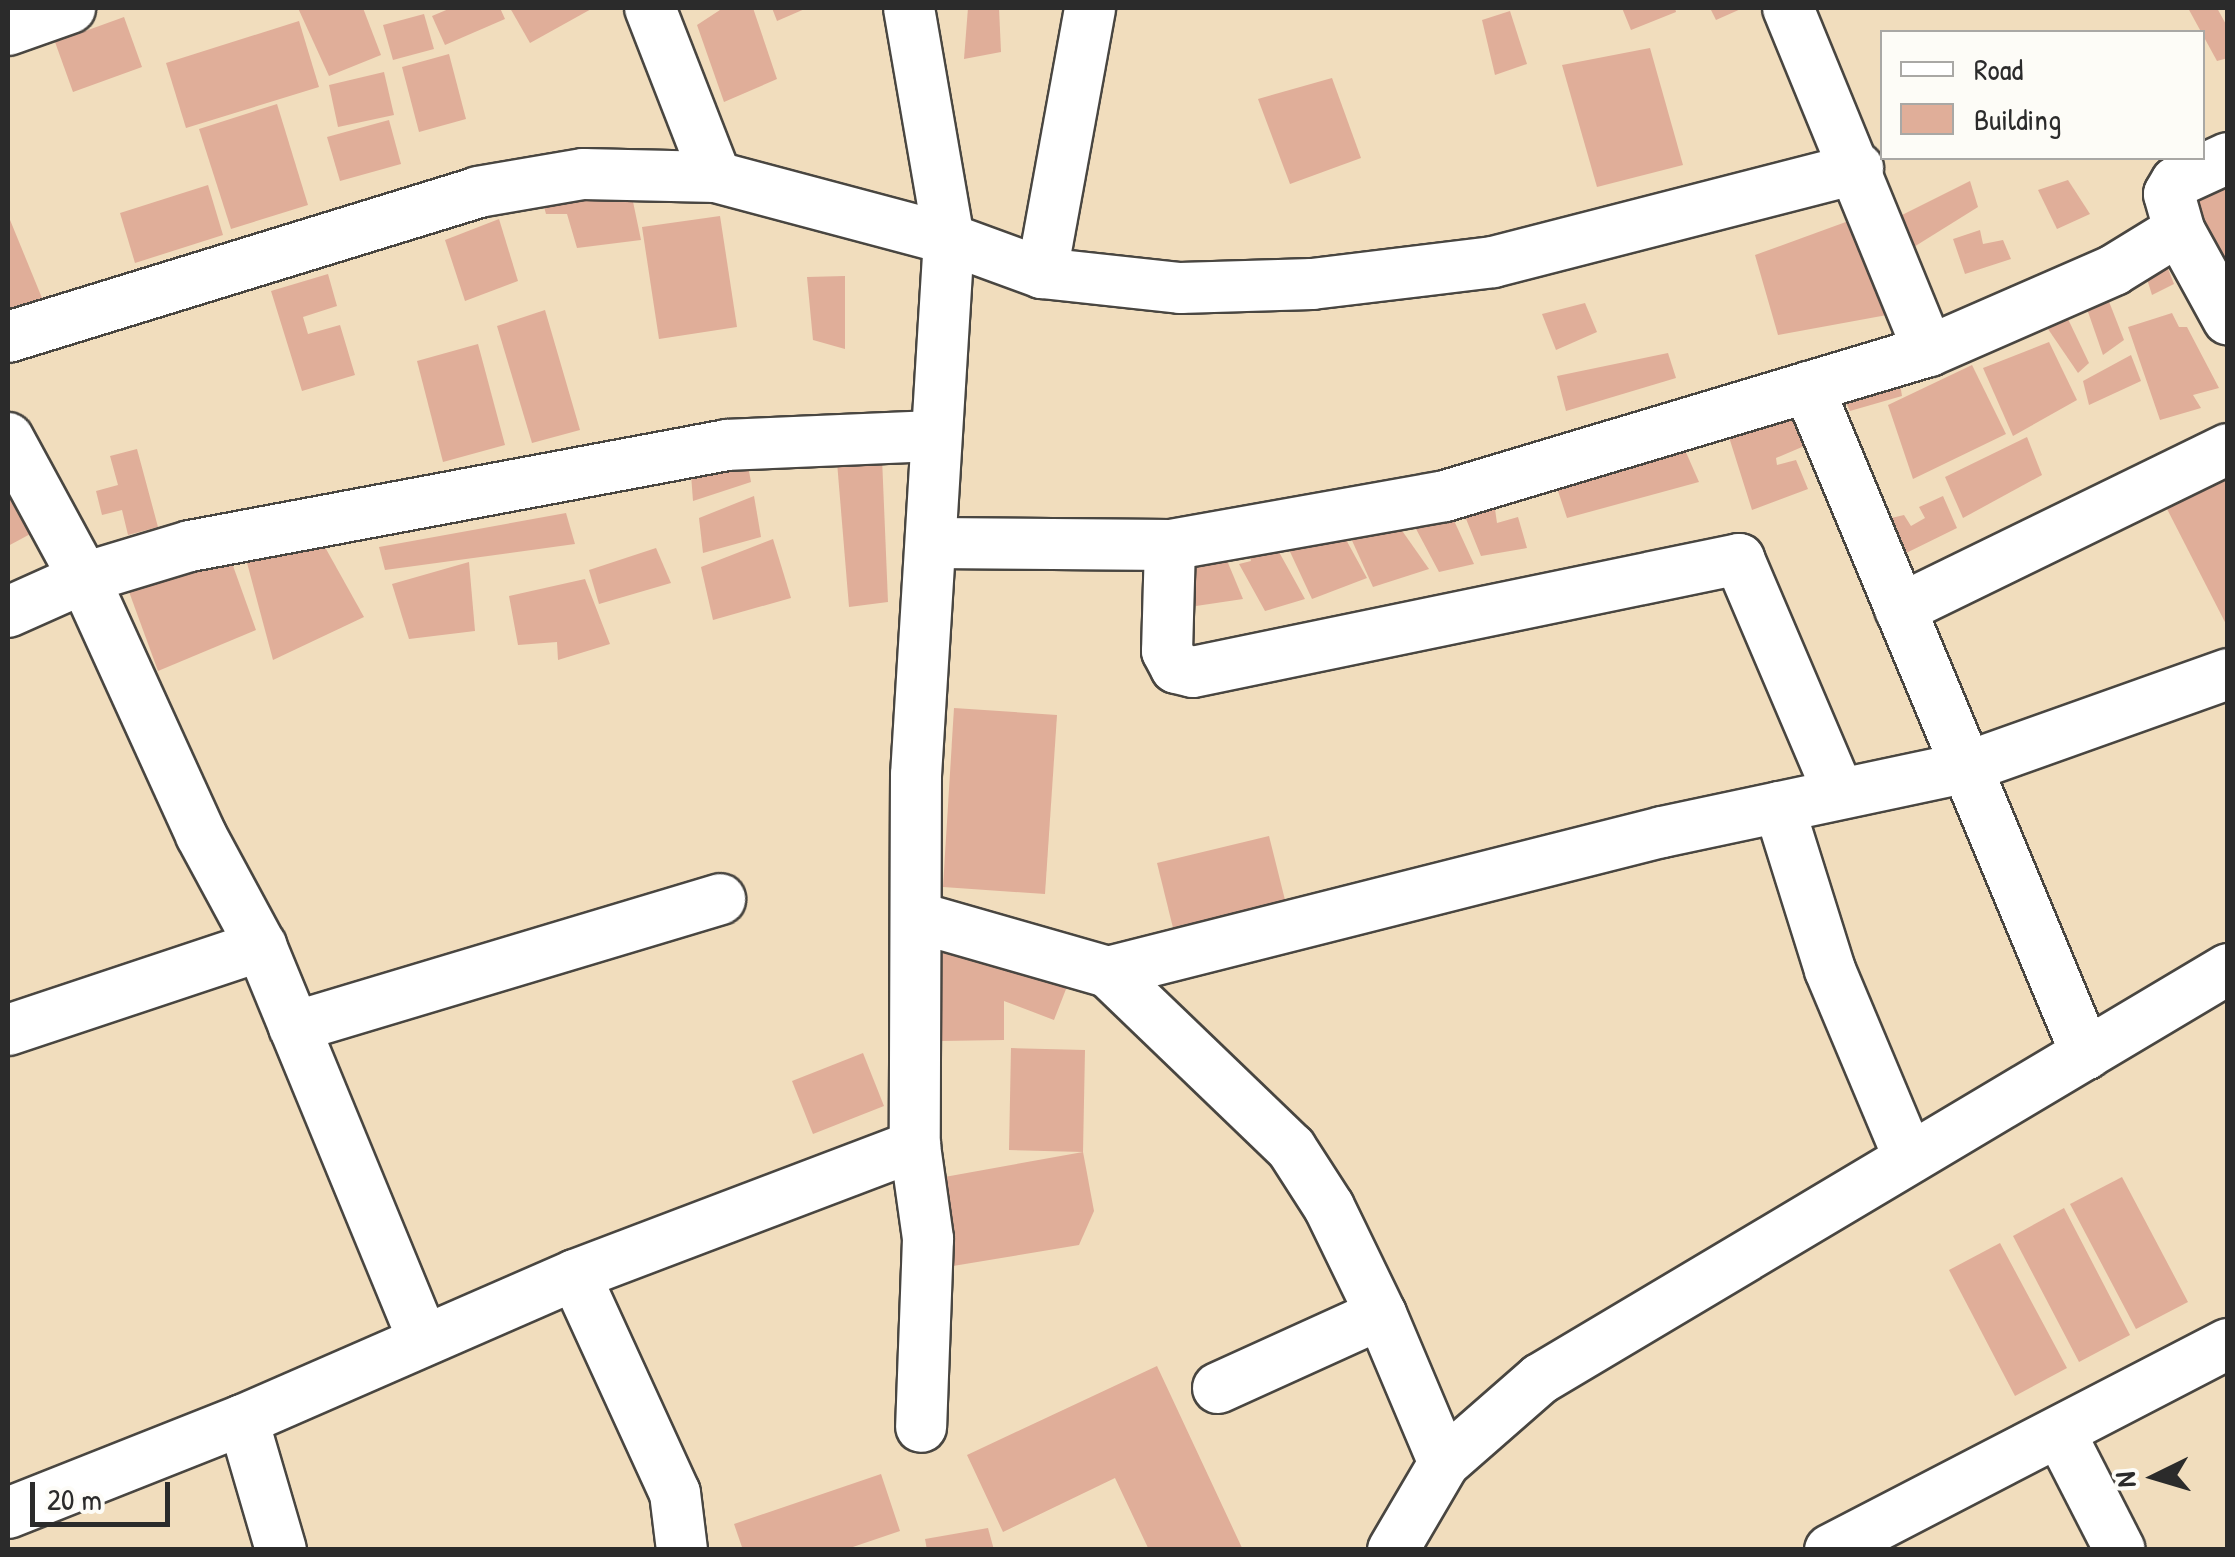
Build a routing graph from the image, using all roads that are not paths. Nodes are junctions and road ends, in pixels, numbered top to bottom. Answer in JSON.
{"nodes":[{"id":1,"x":70,"y":8,"type":"edge"},
{"id":2,"x":650,"y":8,"type":"edge"},
{"id":3,"x":909,"y":8,"type":"edge"},
{"id":4,"x":1090,"y":8,"type":"edge"},
{"id":5,"x":1788,"y":8,"type":"edge"},
{"id":6,"x":8,"y":30,"type":"edge"},
{"id":7,"x":2228,"y":158,"type":"edge"},
{"id":8,"x":1858,"y":168,"type":"junction"},
{"id":9,"x":716,"y":177,"type":"junction"},
{"id":10,"x":2178,"y":230,"type":"junction"},
{"id":11,"x":949,"y":239,"type":"junction"},
{"id":12,"x":1042,"y":272,"type":"junction"},
{"id":13,"x":2228,"y":319,"type":"edge"},
{"id":14,"x":8,"y":337,"type":"edge"},
{"id":15,"x":1930,"y":350,"type":"junction"},
{"id":16,"x":1808,"y":387,"type":"junction"},
{"id":17,"x":932,"y":436,"type":"junction"},
{"id":18,"x":8,"y":438,"type":"edge"},
{"id":19,"x":2228,"y":449,"type":"edge"},
{"id":20,"x":935,"y":543,"type":"junction"},
{"id":21,"x":1170,"y":545,"type":"junction"},
{"id":22,"x":84,"y":578,"type":"junction"},
{"id":23,"x":1900,"y":609,"type":"junction"},
{"id":24,"x":8,"y":612,"type":"edge"},
{"id":25,"x":2228,"y":674,"type":"edge"},
{"id":26,"x":1967,"y":767,"type":"junction"},
{"id":27,"x":1839,"y":794,"type":"junction"},
{"id":28,"x":1778,"y":806,"type":"junction"},
{"id":29,"x":720,"y":899,"type":"dead end"},
{"id":30,"x":916,"y":917,"type":"junction"},
{"id":31,"x":261,"y":946,"type":"junction"},
{"id":32,"x":2228,"y":969,"type":"edge"},
{"id":33,"x":1108,"y":972,"type":"junction"},
{"id":34,"x":294,"y":1027,"type":"junction"},
{"id":35,"x":8,"y":1030,"type":"edge"},
{"id":36,"x":2086,"y":1054,"type":"junction"},
{"id":37,"x":915,"y":1146,"type":"junction"},
{"id":38,"x":1909,"y":1158,"type":"junction"},
{"id":39,"x":575,"y":1275,"type":"junction"},
{"id":40,"x":1381,"y":1314,"type":"junction"},
{"id":41,"x":423,"y":1340,"type":"junction"},
{"id":42,"x":2228,"y":1344,"type":"edge"},
{"id":43,"x":1218,"y":1388,"type":"dead end"},
{"id":44,"x":243,"y":1420,"type":"junction"},
{"id":45,"x":921,"y":1428,"type":"dead end"},
{"id":46,"x":2060,"y":1433,"type":"junction"},
{"id":47,"x":1444,"y":1463,"type":"junction"},
{"id":48,"x":8,"y":1513,"type":"edge"},
{"id":49,"x":282,"y":1550,"type":"edge"},
{"id":50,"x":682,"y":1550,"type":"edge"},
{"id":51,"x":1392,"y":1550,"type":"edge"},
{"id":52,"x":1830,"y":1550,"type":"edge"},
{"id":53,"x":2120,"y":1550,"type":"edge"}],
"edges":[{"from":1,"to":6,"type":"street"},
{"from":2,"to":9,"type":"street"},
{"from":3,"to":11,"type":"street"},
{"from":4,"to":12,"type":"street"},
{"from":5,"to":8,"type":"street"},
{"from":7,"to":10,"type":"street"},
{"from":8,"to":12,"type":"street"},
{"from":8,"to":15,"type":"street"},
{"from":9,"to":11,"type":"street"},
{"from":9,"to":14,"type":"street"},
{"from":10,"to":13,"type":"street"},
{"from":10,"to":15,"type":"street"},
{"from":11,"to":12,"type":"street"},
{"from":11,"to":17,"type":"street"},
{"from":15,"to":16,"type":"street"},
{"from":16,"to":21,"type":"street"},
{"from":16,"to":23,"type":"street"},
{"from":17,"to":20,"type":"street"},
{"from":17,"to":22,"type":"street"},
{"from":18,"to":22,"type":"street"},
{"from":19,"to":23,"type":"street"},
{"from":20,"to":21,"type":"street"},
{"from":20,"to":30,"type":"street"},
{"from":21,"to":27,"type":"street"},
{"from":22,"to":24,"type":"street"},
{"from":22,"to":31,"type":"street"},
{"from":23,"to":26,"type":"street"},
{"from":25,"to":26,"type":"street"},
{"from":26,"to":27,"type":"street"},
{"from":26,"to":36,"type":"street"},
{"from":27,"to":28,"type":"street"},
{"from":28,"to":33,"type":"street"},
{"from":28,"to":38,"type":"street"},
{"from":29,"to":34,"type":"street"},
{"from":30,"to":33,"type":"street"},
{"from":30,"to":37,"type":"street"},
{"from":31,"to":34,"type":"street"},
{"from":31,"to":35,"type":"street"},
{"from":32,"to":36,"type":"street"},
{"from":33,"to":40,"type":"street"},
{"from":34,"to":41,"type":"street"},
{"from":36,"to":38,"type":"street"},
{"from":37,"to":39,"type":"street"},
{"from":37,"to":45,"type":"street"},
{"from":38,"to":47,"type":"street"},
{"from":39,"to":41,"type":"street"},
{"from":39,"to":50,"type":"street"},
{"from":40,"to":43,"type":"street"},
{"from":40,"to":47,"type":"street"},
{"from":41,"to":44,"type":"street"},
{"from":42,"to":46,"type":"street"},
{"from":44,"to":48,"type":"street"},
{"from":44,"to":49,"type":"street"},
{"from":46,"to":52,"type":"street"},
{"from":46,"to":53,"type":"street"},
{"from":47,"to":51,"type":"street"}]}
